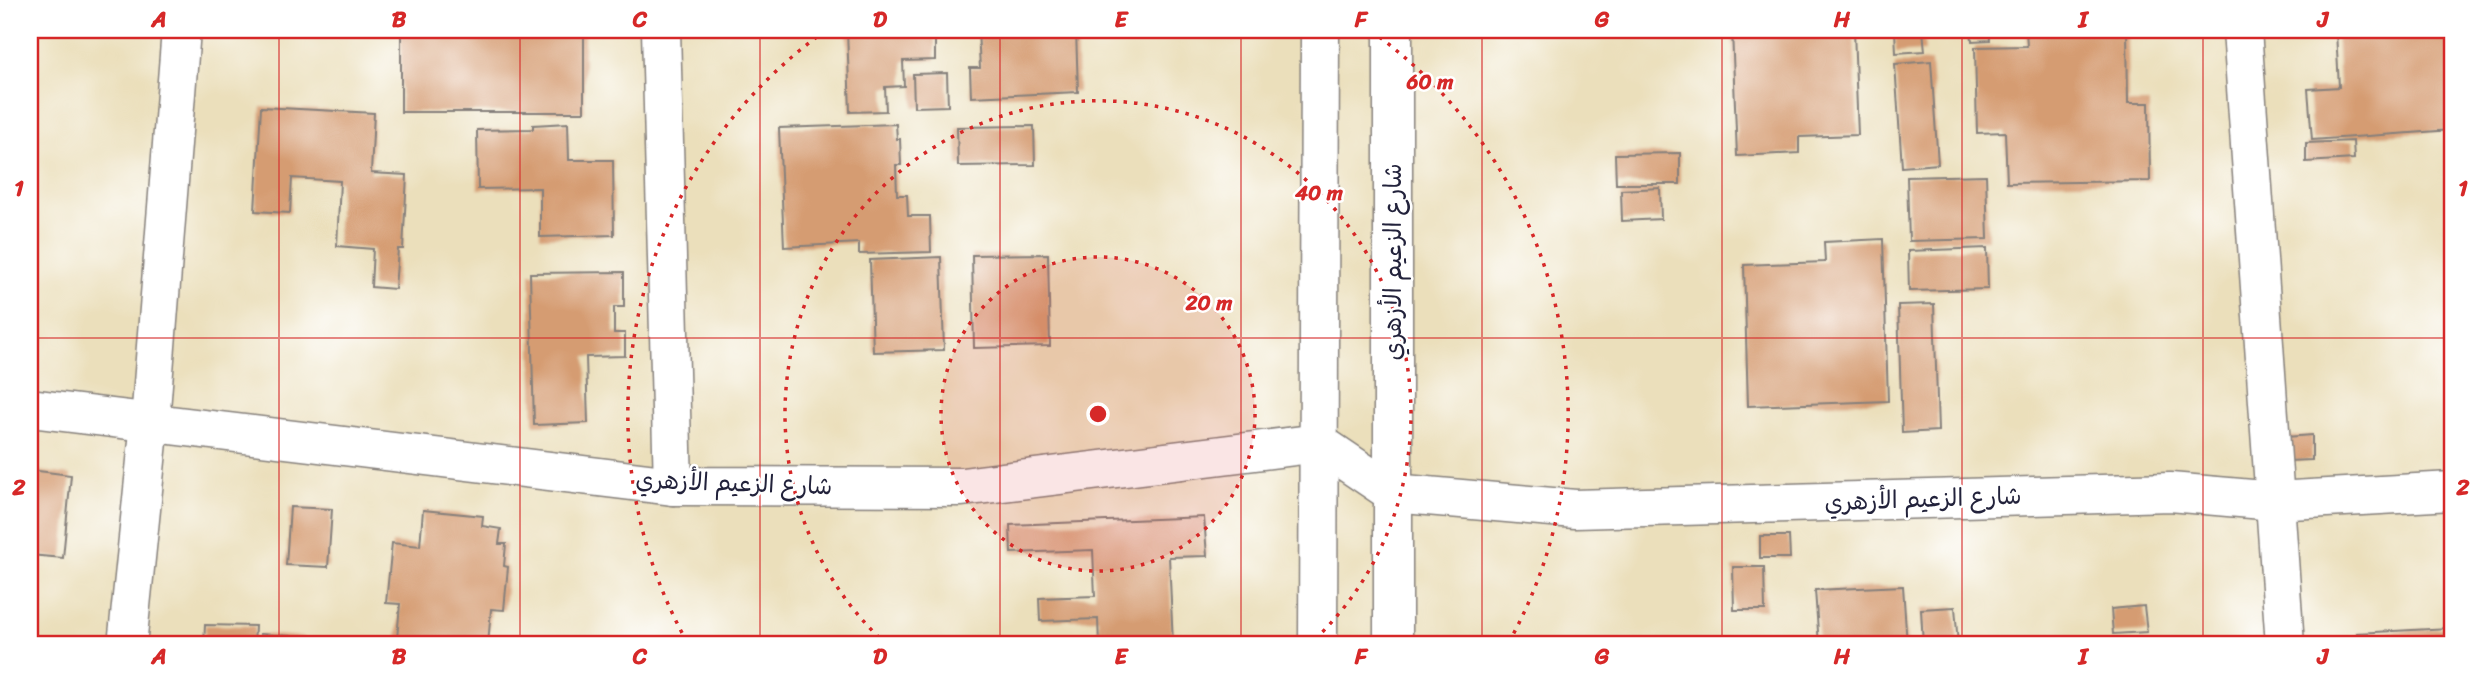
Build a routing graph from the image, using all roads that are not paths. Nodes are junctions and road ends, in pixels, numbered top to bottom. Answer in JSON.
{"nodes":[{"id":1,"x":181,"y":30,"type":"edge"},
{"id":2,"x":661,"y":30,"type":"edge"},
{"id":3,"x":1320,"y":30,"type":"edge"},
{"id":4,"x":1393,"y":30,"type":"edge"},
{"id":5,"x":2242,"y":30,"type":"edge"},
{"id":6,"x":30,"y":408,"type":"edge"},
{"id":7,"x":150,"y":422,"type":"junction"},
{"id":8,"x":1319,"y":443,"type":"junction"},
{"id":9,"x":673,"y":486,"type":"junction"},
{"id":10,"x":2452,"y":491,"type":"edge"},
{"id":11,"x":1393,"y":493,"type":"junction"},
{"id":12,"x":2275,"y":501,"type":"junction"},
{"id":13,"x":127,"y":645,"type":"edge"},
{"id":14,"x":1318,"y":645,"type":"edge"},
{"id":15,"x":1393,"y":645,"type":"edge"},
{"id":16,"x":2285,"y":645,"type":"edge"}],
"edges":[{"from":1,"to":7,"type":"street"},
{"from":2,"to":9,"type":"street"},
{"from":3,"to":8,"type":"street"},
{"from":4,"to":11,"type":"street","name":"شارع الزعيم الأزهري"},
{"from":5,"to":12,"type":"street"},
{"from":6,"to":7,"type":"street","name":"شارع الزعيم الأزهري"},
{"from":7,"to":9,"type":"street","name":"شارع الزعيم الأزهري"},
{"from":7,"to":13,"type":"street"},
{"from":8,"to":9,"type":"street","name":"شارع الزعيم الأزهري"},
{"from":8,"to":11,"type":"street","name":"شارع الزعيم الأزهري"},
{"from":8,"to":14,"type":"street"},
{"from":10,"to":12,"type":"street","name":"شارع الزعيم الأزهري"},
{"from":11,"to":12,"type":"street","name":"شارع الزعيم الأزهري"},
{"from":11,"to":15,"type":"street","name":"شارع الزعيم الأزهري"},
{"from":12,"to":16,"type":"street"}]}
